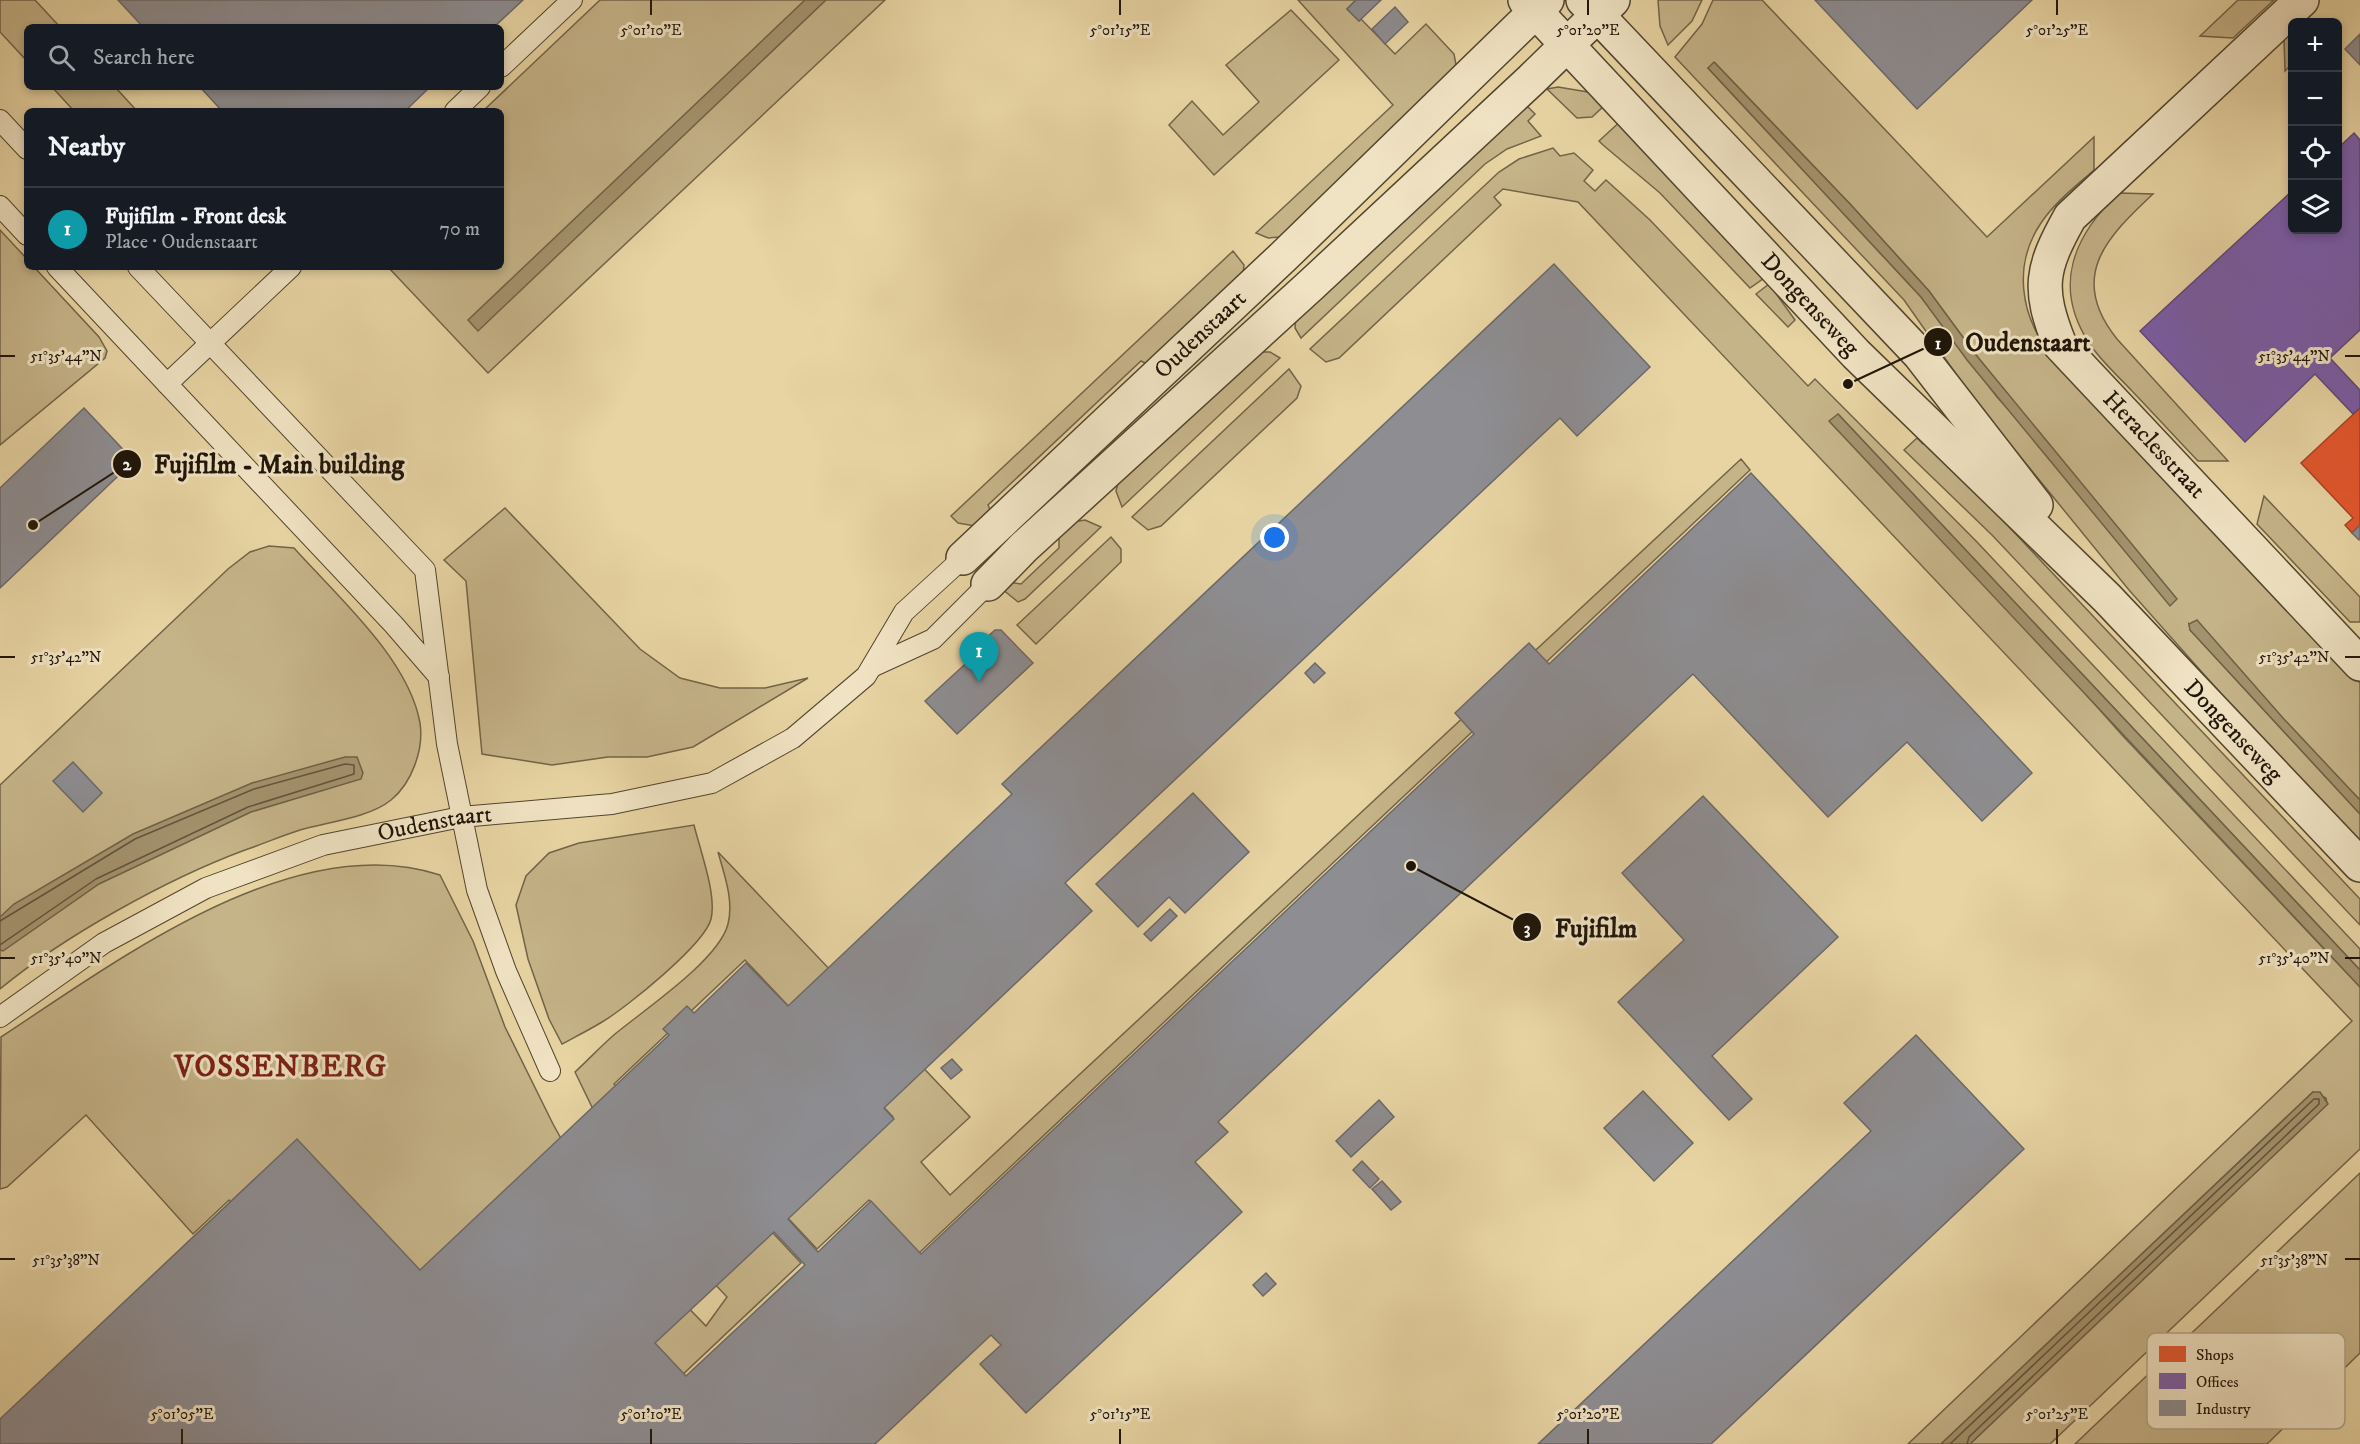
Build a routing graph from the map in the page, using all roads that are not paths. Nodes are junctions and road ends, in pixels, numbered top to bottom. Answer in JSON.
{"nodes":[{"id":1,"x":572,"y":0,"type":"edge"},
{"id":2,"x":2302,"y":0,"type":"edge"},
{"id":3,"x":1536,"y":4,"type":"edge"},
{"id":4,"x":1598,"y":5,"type":"edge"},
{"id":5,"x":1566,"y":45,"type":"junction"},
{"id":6,"x":504,"y":65,"type":"edge"},
{"id":7,"x":477,"y":90,"type":"edge"},
{"id":8,"x":458,"y":108,"type":"edge"},
{"id":9,"x":0,"y":120,"type":"edge"},
{"id":10,"x":24,"y":146,"type":"edge"},
{"id":11,"x":0,"y":206,"type":"edge"},
{"id":12,"x":24,"y":232,"type":"edge"},
{"id":13,"x":60,"y":270,"type":"edge"},
{"id":14,"x":141,"y":270,"type":"edge"},
{"id":15,"x":288,"y":270,"type":"edge"},
{"id":16,"x":211,"y":344,"type":"junction"},
{"id":17,"x":167,"y":384,"type":"junction"},
{"id":18,"x":963,"y":558,"type":"joint"},
{"id":19,"x":988,"y":584,"type":"joint"},
{"id":20,"x":2107,"y":598,"type":"junction"},
{"id":21,"x":2360,"y":664,"type":"edge"},
{"id":22,"x":874,"y":666,"type":"junction"},
{"id":23,"x":439,"y":677,"type":"junction"},
{"id":24,"x":461,"y":817,"type":"junction"},
{"id":25,"x":2360,"y":865,"type":"edge"},
{"id":26,"x":0,"y":1017,"type":"edge"},
{"id":27,"x":550,"y":1071,"type":"dead end"}],
"edges":[{"from":1,"to":6,"type":"lane"},
{"from":2,"to":21,"type":"street","name":"Heraclesstraat"},
{"from":3,"to":5,"type":"street","name":"Dongenseweg"},
{"from":3,"to":18,"type":"street","name":"Oudenstaart"},
{"from":4,"to":5,"type":"street","name":"Oudenstaart"},
{"from":4,"to":20,"type":"street","name":"Dongenseweg"},
{"from":5,"to":19,"type":"street","name":"Oudenstaart"},
{"from":5,"to":20,"type":"street","name":"Dongenseweg"},
{"from":7,"to":8,"type":"lane"},
{"from":9,"to":10,"type":"lane"},
{"from":11,"to":12,"type":"lane"},
{"from":13,"to":17,"type":"lane"},
{"from":14,"to":16,"type":"lane"},
{"from":15,"to":16,"type":"lane"},
{"from":16,"to":17,"type":"lane"},
{"from":16,"to":23,"type":"lane"},
{"from":17,"to":23,"type":"lane"},
{"from":18,"to":22,"type":"lane","name":"Oudenstaart"},
{"from":19,"to":22,"type":"lane","name":"Oudenstaart"},
{"from":20,"to":25,"type":"street","name":"Dongenseweg"},
{"from":22,"to":24,"type":"lane","name":"Oudenstaart"},
{"from":23,"to":24,"type":"lane"},
{"from":24,"to":26,"type":"lane","name":"Oudenstaart"},
{"from":24,"to":27,"type":"lane"}]}
